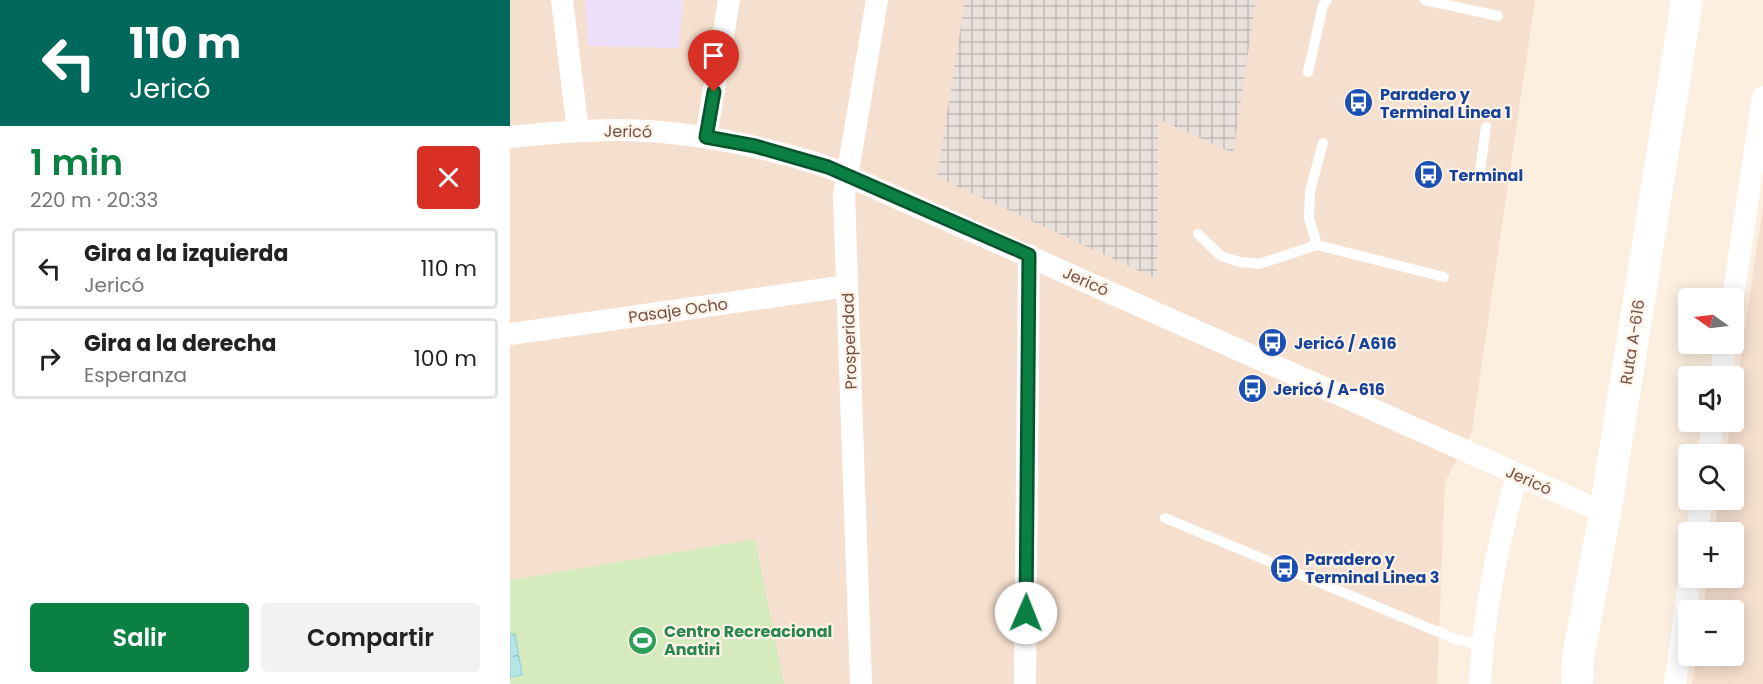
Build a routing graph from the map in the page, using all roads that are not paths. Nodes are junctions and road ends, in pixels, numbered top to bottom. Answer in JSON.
{"nodes":[{"id":1,"x":562,"y":0,"type":"edge"},
{"id":2,"x":729,"y":0,"type":"edge"},
{"id":3,"x":877,"y":0,"type":"edge"},
{"id":4,"x":1327,"y":0,"type":"edge"},
{"id":5,"x":1425,"y":0,"type":"edge"},
{"id":6,"x":1687,"y":0,"type":"edge"},
{"id":7,"x":1498,"y":16,"type":"dead end"},
{"id":8,"x":1308,"y":72,"type":"dead end"},
{"id":9,"x":1763,"y":97,"type":"edge"},
{"id":10,"x":1486,"y":127,"type":"dead end"},
{"id":11,"x":578,"y":131,"type":"junction"},
{"id":12,"x":510,"y":136,"type":"edge"},
{"id":13,"x":706,"y":137,"type":"junction"},
{"id":14,"x":1323,"y":143,"type":"dead end"},
{"id":15,"x":846,"y":174,"type":"junction"},
{"id":16,"x":1479,"y":178,"type":"dead end"},
{"id":17,"x":1198,"y":234,"type":"dead end"},
{"id":18,"x":1317,"y":245,"type":"junction"},
{"id":19,"x":1029,"y":255,"type":"junction"},
{"id":20,"x":1444,"y":277,"type":"dead end"},
{"id":21,"x":847,"y":286,"type":"junction"},
{"id":22,"x":1734,"y":288,"type":"edge"},
{"id":23,"x":510,"y":334,"type":"edge"},
{"id":24,"x":1516,"y":475,"type":"junction"},
{"id":25,"x":1605,"y":513,"type":"junction"},
{"id":26,"x":1165,"y":518,"type":"dead end"},
{"id":27,"x":1689,"y":588,"type":"edge"},
{"id":28,"x":1481,"y":645,"type":"junction"},
{"id":29,"x":861,"y":684,"type":"edge"},
{"id":30,"x":1025,"y":684,"type":"edge"},
{"id":31,"x":1480,"y":684,"type":"edge"},
{"id":32,"x":1577,"y":684,"type":"edge"},
{"id":33,"x":1675,"y":684,"type":"edge"}],
"edges":[{"from":1,"to":11,"type":"street"},
{"from":2,"to":13,"type":"street"},
{"from":3,"to":15,"type":"street","name":"Prosperidad"},
{"from":4,"to":8,"type":"lane"},
{"from":5,"to":7,"type":"lane"},
{"from":6,"to":25,"type":"main road","name":"Ruta A-616"},
{"from":9,"to":22,"type":"street"},
{"from":10,"to":16,"type":"lane"},
{"from":11,"to":12,"type":"street","name":"Jericó"},
{"from":11,"to":13,"type":"street","name":"Jericó"},
{"from":13,"to":15,"type":"street","name":"Jericó"},
{"from":14,"to":18,"type":"lane"},
{"from":15,"to":19,"type":"street","name":"Jericó"},
{"from":15,"to":21,"type":"street","name":"Prosperidad"},
{"from":17,"to":18,"type":"lane"},
{"from":18,"to":20,"type":"lane"},
{"from":19,"to":24,"type":"street","name":"Jericó"},
{"from":19,"to":30,"type":"street"},
{"from":21,"to":23,"type":"street","name":"Pasaje Ocho"},
{"from":21,"to":29,"type":"street","name":"Prosperidad"},
{"from":24,"to":25,"type":"street","name":"Jericó"},
{"from":24,"to":28,"type":"street"},
{"from":25,"to":32,"type":"main road","name":"Ruta A-616"},
{"from":26,"to":28,"type":"lane"},
{"from":27,"to":33,"type":"street"},
{"from":28,"to":31,"type":"street"}]}
